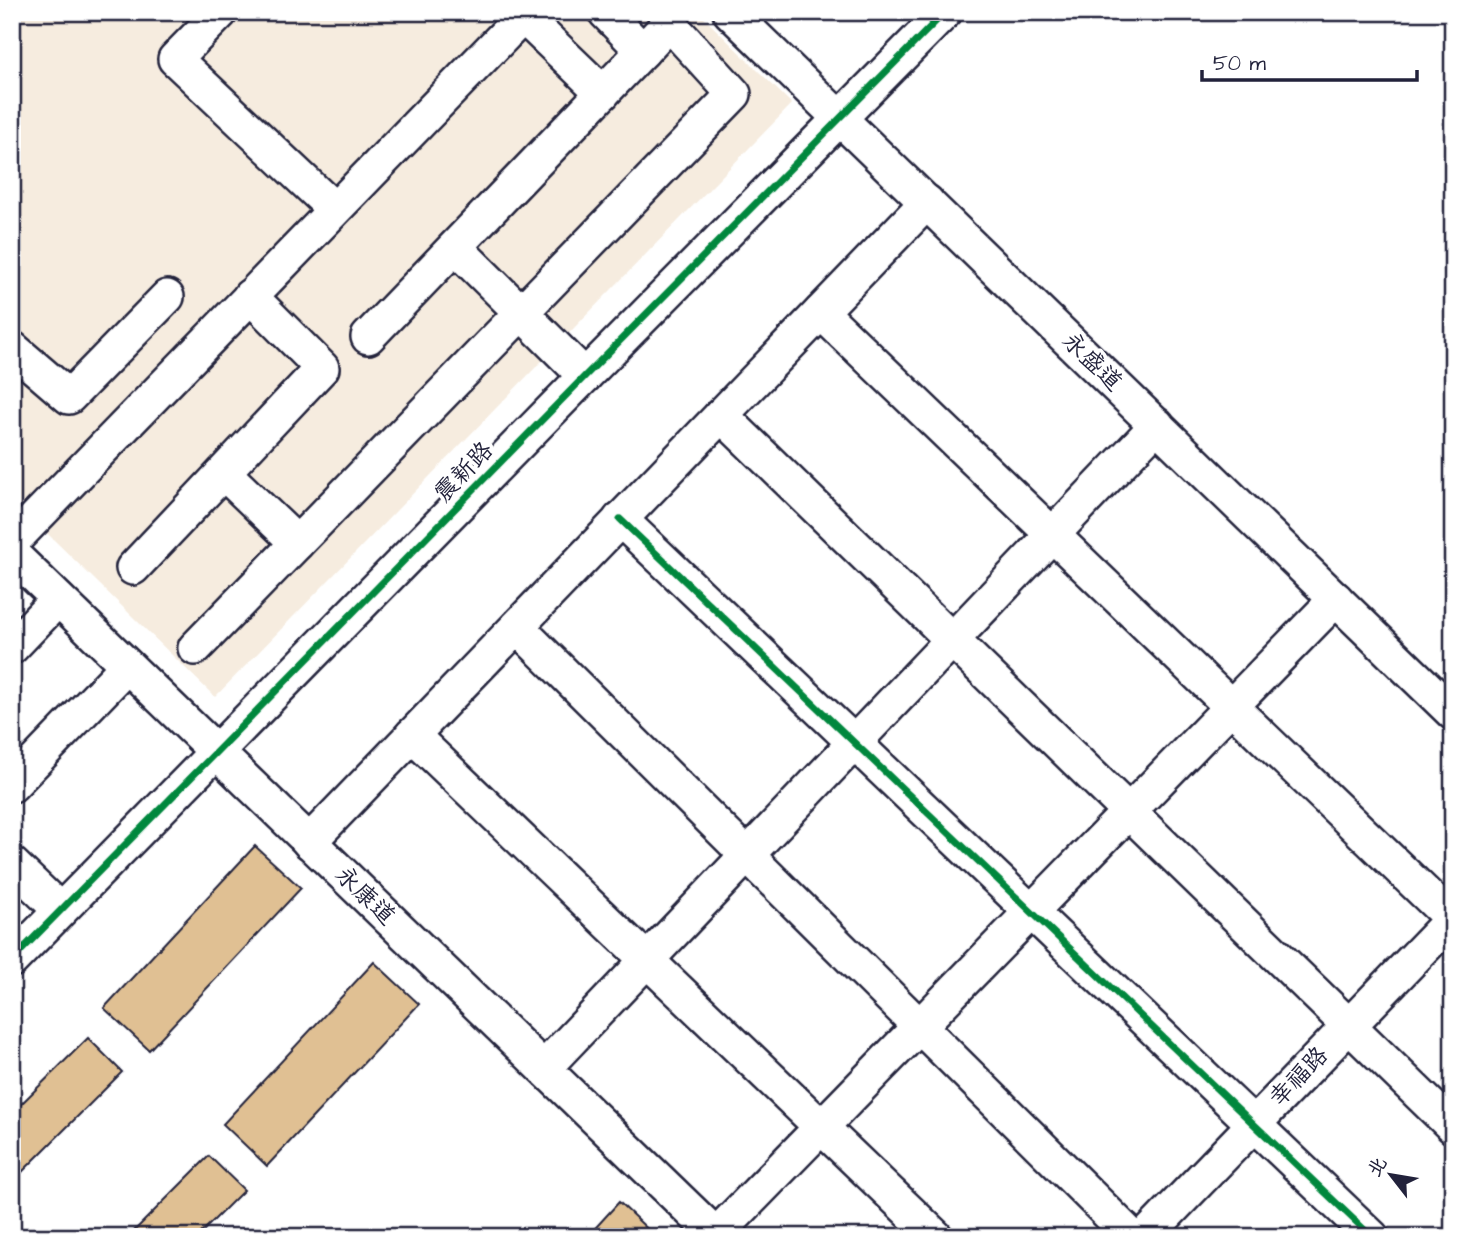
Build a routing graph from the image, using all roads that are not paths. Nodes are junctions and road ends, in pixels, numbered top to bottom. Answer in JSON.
{"nodes":[{"id":1,"x":221,"y":12,"type":"edge"},
{"id":2,"x":605,"y":12,"type":"edge"},
{"id":3,"x":730,"y":12,"type":"edge"},
{"id":4,"x":945,"y":12,"type":"edge"},
{"id":5,"x":525,"y":14,"type":"edge"},
{"id":6,"x":643,"y":51,"type":"junction"},
{"id":7,"x":603,"y":93,"type":"junction"},
{"id":8,"x":841,"y":118,"type":"junction"},
{"id":9,"x":927,"y":202,"type":"junction"},
{"id":10,"x":334,"y":209,"type":"junction"},
{"id":11,"x":455,"y":247,"type":"junction"},
{"id":12,"x":250,"y":296,"type":"junction"},
{"id":13,"x":167,"y":297,"type":"dead end"},
{"id":14,"x":521,"y":312,"type":"junction"},
{"id":15,"x":821,"y":312,"type":"junction"},
{"id":16,"x":368,"y":337,"type":"dead end"},
{"id":17,"x":12,"y":348,"type":"edge"},
{"id":18,"x":585,"y":376,"type":"junction"},
{"id":19,"x":721,"y":415,"type":"junction"},
{"id":20,"x":1157,"y":425,"type":"junction"},
{"id":21,"x":224,"y":472,"type":"junction"},
{"id":22,"x":620,"y":519,"type":"junction"},
{"id":23,"x":1053,"y":534,"type":"junction"},
{"id":24,"x":12,"y":542,"type":"edge"},
{"id":25,"x":297,"y":543,"type":"junction"},
{"id":26,"x":12,"y":554,"type":"edge"},
{"id":27,"x":133,"y":568,"type":"dead end"},
{"id":28,"x":58,"y":598,"type":"junction"},
{"id":29,"x":1336,"y":599,"type":"junction"},
{"id":30,"x":517,"y":627,"type":"junction"},
{"id":31,"x":952,"y":640,"type":"junction"},
{"id":32,"x":12,"y":647,"type":"edge"},
{"id":33,"x":195,"y":648,"type":"dead end"},
{"id":34,"x":127,"y":666,"type":"junction"},
{"id":35,"x":1231,"y":706,"type":"junction"},
{"id":36,"x":1453,"y":713,"type":"edge"},
{"id":37,"x":412,"y":735,"type":"junction"},
{"id":38,"x":854,"y":743,"type":"junction"},
{"id":39,"x":216,"y":753,"type":"junction"},
{"id":40,"x":12,"y":785,"type":"edge"},
{"id":41,"x":1129,"y":812,"type":"junction"},
{"id":42,"x":309,"y":842,"type":"junction"},
{"id":43,"x":747,"y":855,"type":"junction"},
{"id":44,"x":12,"y":864,"type":"edge"},
{"id":45,"x":60,"y":911,"type":"junction"},
{"id":46,"x":1031,"y":911,"type":"junction"},
{"id":47,"x":1452,"y":919,"type":"edge"},
{"id":48,"x":12,"y":960,"type":"edge"},
{"id":49,"x":647,"y":961,"type":"junction"},
{"id":50,"x":919,"y":1026,"type":"junction"},
{"id":51,"x":1349,"y":1026,"type":"junction"},
{"id":52,"x":544,"y":1069,"type":"junction"},
{"id":53,"x":1254,"y":1124,"type":"junction"},
{"id":54,"x":821,"y":1127,"type":"junction"},
{"id":55,"x":1453,"y":1127,"type":"edge"},
{"id":56,"x":717,"y":1236,"type":"edge"},
{"id":57,"x":936,"y":1237,"type":"edge"},
{"id":58,"x":1132,"y":1237,"type":"edge"},
{"id":59,"x":1145,"y":1237,"type":"edge"},
{"id":60,"x":1371,"y":1237,"type":"edge"}],
"edges":[{"from":1,"to":10,"type":"street"},
{"from":2,"to":6,"type":"street"},
{"from":3,"to":8,"type":"street","name":"永盛道"},
{"from":4,"to":8,"type":"street","name":"震新路"},
{"from":5,"to":7,"type":"street"},
{"from":5,"to":10,"type":"street"},
{"from":6,"to":7,"type":"street"},
{"from":6,"to":14,"type":"street"},
{"from":7,"to":11,"type":"street"},
{"from":8,"to":9,"type":"street","name":"永盛道"},
{"from":8,"to":18,"type":"street","name":"震新路"},
{"from":9,"to":15,"type":"street"},
{"from":9,"to":20,"type":"street","name":"永盛道"},
{"from":10,"to":12,"type":"street"},
{"from":11,"to":14,"type":"street"},
{"from":11,"to":16,"type":"street"},
{"from":12,"to":21,"type":"street"},
{"from":12,"to":24,"type":"street"},
{"from":13,"to":17,"type":"street"},
{"from":14,"to":18,"type":"street"},
{"from":14,"to":25,"type":"street"},
{"from":15,"to":19,"type":"street"},
{"from":15,"to":23,"type":"street"},
{"from":18,"to":39,"type":"street","name":"震新路"},
{"from":19,"to":22,"type":"street"},
{"from":19,"to":31,"type":"street"},
{"from":20,"to":23,"type":"street"},
{"from":20,"to":29,"type":"street","name":"永盛道"},
{"from":21,"to":25,"type":"street"},
{"from":21,"to":27,"type":"street"},
{"from":22,"to":30,"type":"street"},
{"from":22,"to":38,"type":"street"},
{"from":23,"to":31,"type":"street"},
{"from":23,"to":35,"type":"street"},
{"from":25,"to":33,"type":"street"},
{"from":26,"to":28,"type":"street","name":"永康道"},
{"from":28,"to":32,"type":"street"},
{"from":28,"to":34,"type":"street","name":"永康道"},
{"from":29,"to":35,"type":"street"},
{"from":29,"to":36,"type":"street","name":"永盛道"},
{"from":30,"to":37,"type":"street"},
{"from":30,"to":43,"type":"street"},
{"from":31,"to":38,"type":"street"},
{"from":31,"to":41,"type":"street"},
{"from":34,"to":39,"type":"street","name":"永康道"},
{"from":34,"to":40,"type":"street"},
{"from":35,"to":41,"type":"street"},
{"from":35,"to":47,"type":"street"},
{"from":37,"to":42,"type":"street"},
{"from":37,"to":49,"type":"street"},
{"from":38,"to":43,"type":"street"},
{"from":38,"to":46,"type":"street"},
{"from":39,"to":42,"type":"street","name":"永康道"},
{"from":39,"to":45,"type":"street","name":"震新路"},
{"from":41,"to":46,"type":"street"},
{"from":41,"to":51,"type":"street"},
{"from":42,"to":52,"type":"street","name":"永康道"},
{"from":43,"to":49,"type":"street"},
{"from":43,"to":50,"type":"street"},
{"from":44,"to":45,"type":"street"},
{"from":45,"to":48,"type":"street","name":"震新路"},
{"from":46,"to":50,"type":"street"},
{"from":46,"to":53,"type":"street"},
{"from":47,"to":51,"type":"street","name":"幸福路"},
{"from":49,"to":52,"type":"street"},
{"from":49,"to":54,"type":"street"},
{"from":50,"to":54,"type":"street"},
{"from":50,"to":58,"type":"street"},
{"from":51,"to":53,"type":"street","name":"幸福路"},
{"from":51,"to":55,"type":"street"},
{"from":52,"to":56,"type":"street","name":"永康道"},
{"from":53,"to":59,"type":"street","name":"幸福路"},
{"from":53,"to":60,"type":"street"},
{"from":54,"to":56,"type":"street"},
{"from":54,"to":57,"type":"street"}]}
